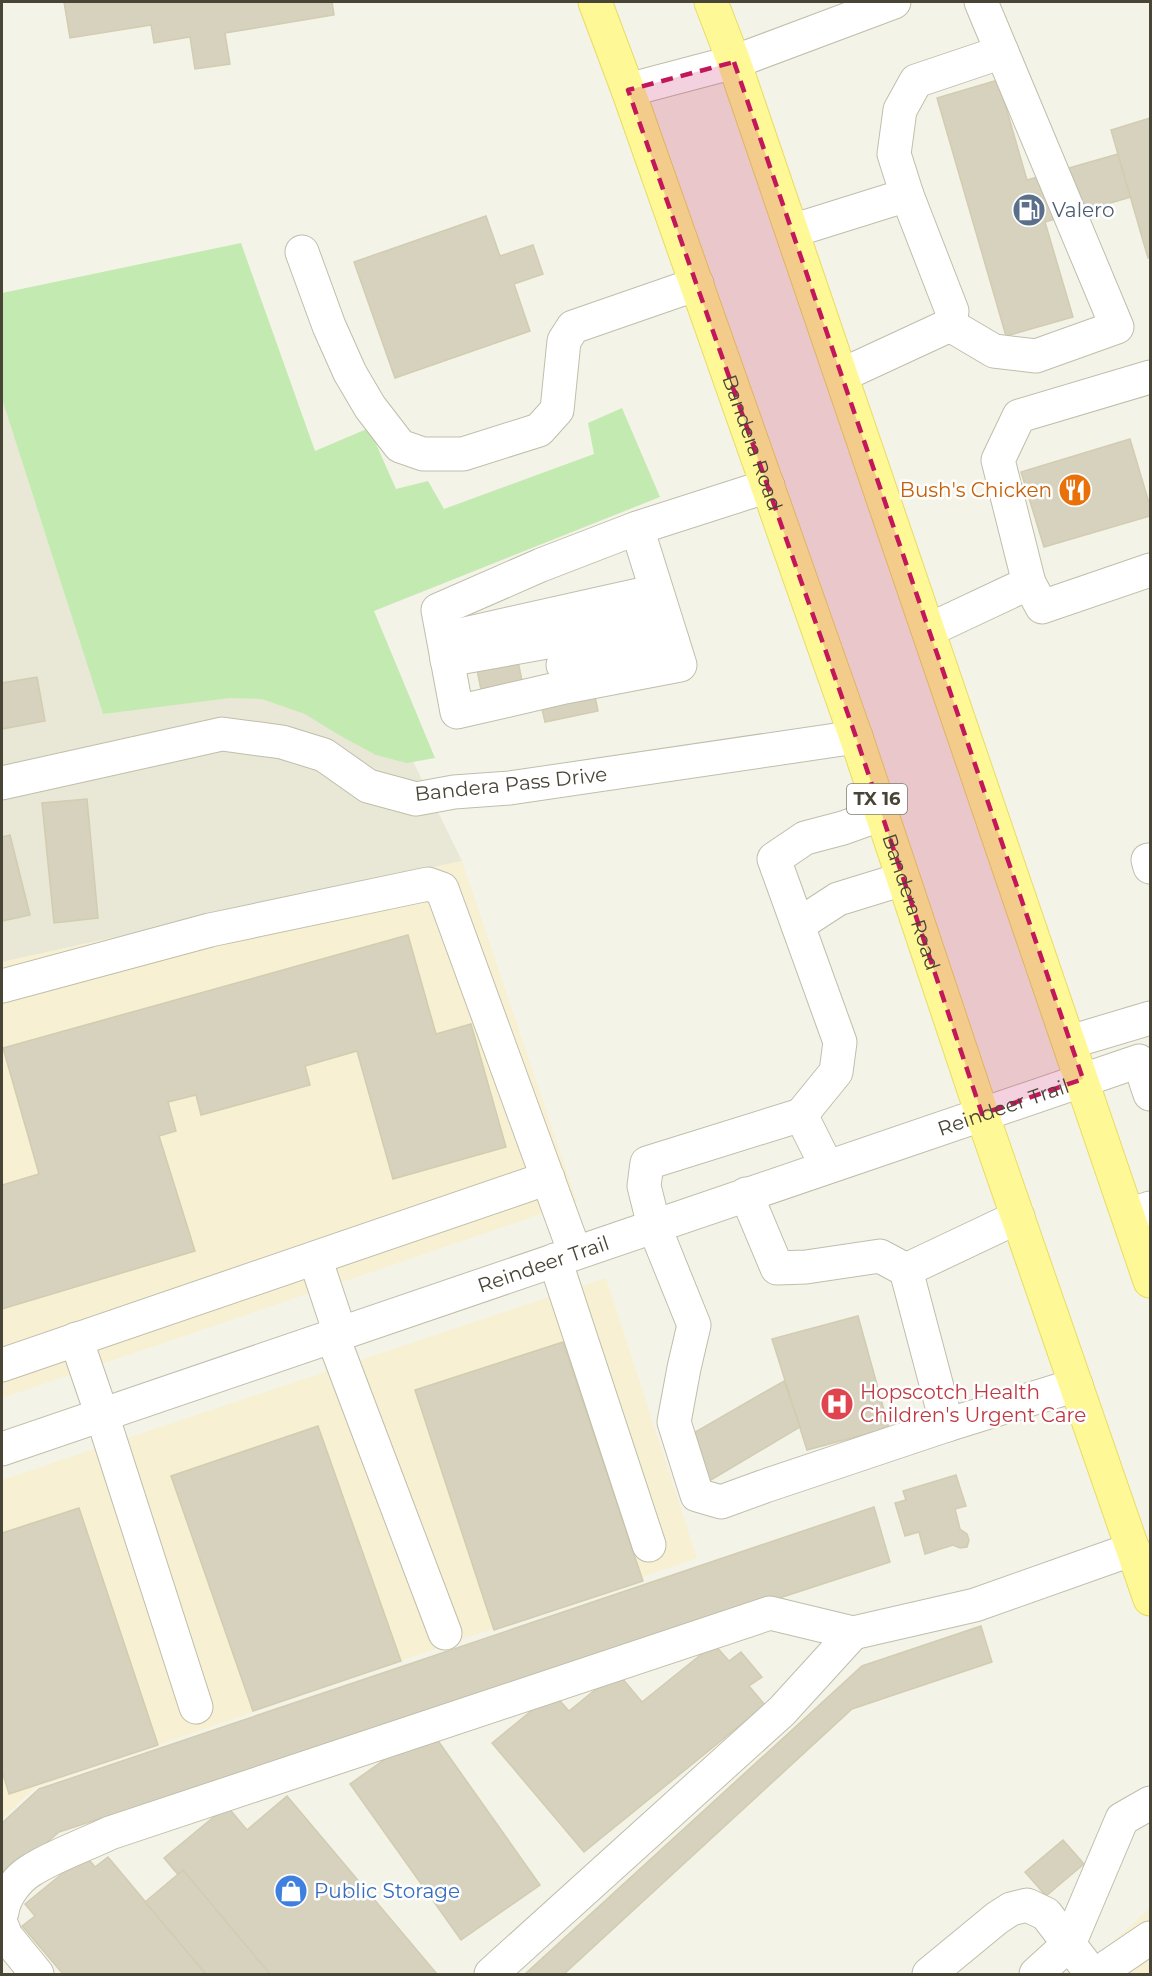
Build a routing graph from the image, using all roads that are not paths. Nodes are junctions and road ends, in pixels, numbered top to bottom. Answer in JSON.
{"nodes":[{"id":1,"x":595,"y":2,"type":"edge"},
{"id":2,"x":711,"y":2,"type":"edge"},
{"id":3,"x":981,"y":2,"type":"edge"},
{"id":4,"x":886,"y":3,"type":"edge"},
{"id":5,"x":1002,"y":52,"type":"junction"},
{"id":6,"x":734,"y":62,"type":"junction"},
{"id":7,"x":628,"y":90,"type":"junction"},
{"id":8,"x":907,"y":195,"type":"junction"},
{"id":9,"x":792,"y":231,"type":"junction"},
{"id":10,"x":302,"y":252,"type":"dead end"},
{"id":11,"x":697,"y":284,"type":"junction"},
{"id":12,"x":950,"y":325,"type":"junction"},
{"id":13,"x":842,"y":375,"type":"junction"},
{"id":14,"x":1150,"y":377,"type":"edge"},
{"id":15,"x":768,"y":486,"type":"junction"},
{"id":16,"x":637,"y":528,"type":"junction"},
{"id":17,"x":541,"y":565,"type":"junction"},
{"id":18,"x":1150,"y":570,"type":"edge"},
{"id":19,"x":1029,"y":583,"type":"junction"},
{"id":20,"x":665,"y":617,"type":"junction"},
{"id":21,"x":929,"y":630,"type":"junction"},
{"id":22,"x":558,"y":652,"type":"junction"},
{"id":23,"x":448,"y":662,"type":"junction"},
{"id":24,"x":856,"y":737,"type":"junction"},
{"id":25,"x":2,"y":783,"type":"edge"},
{"id":26,"x":882,"y":814,"type":"junction"},
{"id":27,"x":903,"y":879,"type":"junction"},
{"id":28,"x":798,"y":926,"type":"junction"},
{"id":29,"x":2,"y":986,"type":"edge"},
{"id":30,"x":1138,"y":1021,"type":"edge"},
{"id":31,"x":1070,"y":1042,"type":"junction"},
{"id":32,"x":1139,"y":1061,"type":"junction"},
{"id":33,"x":1083,"y":1079,"type":"junction"},
{"id":34,"x":1150,"y":1094,"type":"edge"},
{"id":35,"x":982,"y":1114,"type":"junction"},
{"id":36,"x":801,"y":1115,"type":"junction"},
{"id":37,"x":827,"y":1167,"type":"junction"},
{"id":38,"x":548,"y":1178,"type":"junction"},
{"id":39,"x":746,"y":1194,"type":"junction"},
{"id":40,"x":1139,"y":1211,"type":"edge"},
{"id":41,"x":1018,"y":1216,"type":"junction"},
{"id":42,"x":654,"y":1226,"type":"junction"},
{"id":43,"x":565,"y":1256,"type":"junction"},
{"id":44,"x":315,"y":1258,"type":"junction"},
{"id":45,"x":906,"y":1270,"type":"junction"},
{"id":46,"x":1150,"y":1281,"type":"edge"},
{"id":47,"x":336,"y":1334,"type":"junction"},
{"id":48,"x":76,"y":1339,"type":"junction"},
{"id":49,"x":2,"y":1365,"type":"edge"},
{"id":50,"x":1076,"y":1385,"type":"junction"},
{"id":51,"x":102,"y":1415,"type":"junction"},
{"id":52,"x":947,"y":1425,"type":"junction"},
{"id":53,"x":2,"y":1449,"type":"edge"},
{"id":54,"x":649,"y":1545,"type":"dead end"},
{"id":55,"x":1133,"y":1549,"type":"junction"},
{"id":56,"x":1150,"y":1599,"type":"edge"},
{"id":57,"x":445,"y":1633,"type":"dead end"},
{"id":58,"x":853,"y":1634,"type":"junction"},
{"id":59,"x":196,"y":1707,"type":"dead end"},
{"id":60,"x":1150,"y":1803,"type":"edge"},
{"id":61,"x":2,"y":1912,"type":"edge"},
{"id":62,"x":2,"y":1926,"type":"edge"},
{"id":63,"x":1150,"y":1938,"type":"edge"},
{"id":64,"x":1069,"y":1944,"type":"junction"},
{"id":65,"x":37,"y":1974,"type":"edge"},
{"id":66,"x":491,"y":1974,"type":"edge"},
{"id":67,"x":929,"y":1974,"type":"edge"},
{"id":68,"x":1036,"y":1974,"type":"edge"},
{"id":69,"x":1092,"y":1974,"type":"edge"},
{"id":70,"x":1097,"y":1974,"type":"edge"}],
"edges":[{"from":1,"to":7,"type":"main road","name":"Bandera Road","number":"TX 16"},
{"from":2,"to":6,"type":"main road"},
{"from":3,"to":5,"type":"street"},
{"from":4,"to":6,"type":"street"},
{"from":5,"to":8,"type":"street"},
{"from":5,"to":12,"type":"street"},
{"from":6,"to":7,"type":"street"},
{"from":6,"to":9,"type":"main road"},
{"from":7,"to":11,"type":"main road","name":"Bandera Road","number":"TX 16"},
{"from":8,"to":9,"type":"street"},
{"from":8,"to":12,"type":"street"},
{"from":9,"to":13,"type":"main road"},
{"from":10,"to":11,"type":"street"},
{"from":11,"to":15,"type":"main road","name":"Bandera Road","number":"TX 16"},
{"from":12,"to":13,"type":"street"},
{"from":13,"to":21,"type":"main road"},
{"from":14,"to":19,"type":"street"},
{"from":15,"to":16,"type":"street"},
{"from":15,"to":24,"type":"main road","name":"Bandera Road","number":"TX 16"},
{"from":16,"to":17,"type":"street"},
{"from":16,"to":20,"type":"street"},
{"from":17,"to":22,"type":"street"},
{"from":17,"to":23,"type":"street"},
{"from":18,"to":19,"type":"street"},
{"from":19,"to":21,"type":"street"},
{"from":20,"to":22,"type":"street"},
{"from":20,"to":22,"type":"street"},
{"from":21,"to":31,"type":"main road"},
{"from":22,"to":23,"type":"street"},
{"from":22,"to":23,"type":"street"},
{"from":24,"to":25,"type":"street","name":"Bandera Pass Drive"},
{"from":24,"to":26,"type":"main road","name":"Bandera Road","number":"TX 16"},
{"from":26,"to":27,"type":"main road","name":"Bandera Road","number":"TX 16"},
{"from":26,"to":28,"type":"street"},
{"from":27,"to":28,"type":"street"},
{"from":27,"to":35,"type":"main road","name":"Bandera Road","number":"TX 16"},
{"from":28,"to":36,"type":"street"},
{"from":29,"to":38,"type":"street"},
{"from":30,"to":31,"type":"street"},
{"from":30,"to":32,"type":"street"},
{"from":31,"to":33,"type":"main road"},
{"from":32,"to":33,"type":"street","name":"Reindeer Trail"},
{"from":32,"to":34,"type":"street"},
{"from":33,"to":35,"type":"street","name":"Reindeer Trail"},
{"from":33,"to":40,"type":"main road"},
{"from":35,"to":37,"type":"street","name":"Reindeer Trail"},
{"from":35,"to":41,"type":"main road","name":"Bandera Road","number":"TX 16"},
{"from":36,"to":37,"type":"street"},
{"from":36,"to":42,"type":"street"},
{"from":37,"to":39,"type":"street","name":"Reindeer Trail"},
{"from":38,"to":43,"type":"street"},
{"from":38,"to":44,"type":"street"},
{"from":39,"to":42,"type":"street","name":"Reindeer Trail"},
{"from":39,"to":45,"type":"street"},
{"from":40,"to":46,"type":"main road"},
{"from":41,"to":45,"type":"street"},
{"from":41,"to":50,"type":"main road","name":"Bandera Road","number":"TX 16"},
{"from":42,"to":43,"type":"street","name":"Reindeer Trail"},
{"from":42,"to":52,"type":"street"},
{"from":43,"to":47,"type":"street","name":"Reindeer Trail"},
{"from":43,"to":54,"type":"street"},
{"from":44,"to":47,"type":"street"},
{"from":44,"to":48,"type":"street"},
{"from":45,"to":52,"type":"street"},
{"from":47,"to":51,"type":"street","name":"Reindeer Trail"},
{"from":47,"to":57,"type":"street"},
{"from":48,"to":49,"type":"street"},
{"from":48,"to":51,"type":"street"},
{"from":50,"to":52,"type":"street"},
{"from":50,"to":55,"type":"main road","name":"Bandera Road","number":"TX 16"},
{"from":51,"to":53,"type":"street","name":"Reindeer Trail"},
{"from":51,"to":59,"type":"street"},
{"from":55,"to":56,"type":"main road","name":"Bandera Road","number":"TX 16"},
{"from":55,"to":58,"type":"street"},
{"from":58,"to":61,"type":"street"},
{"from":58,"to":66,"type":"street"},
{"from":60,"to":64,"type":"street"},
{"from":62,"to":65,"type":"street"},
{"from":63,"to":70,"type":"street"},
{"from":64,"to":67,"type":"street"},
{"from":64,"to":68,"type":"street"},
{"from":64,"to":69,"type":"street"}]}
